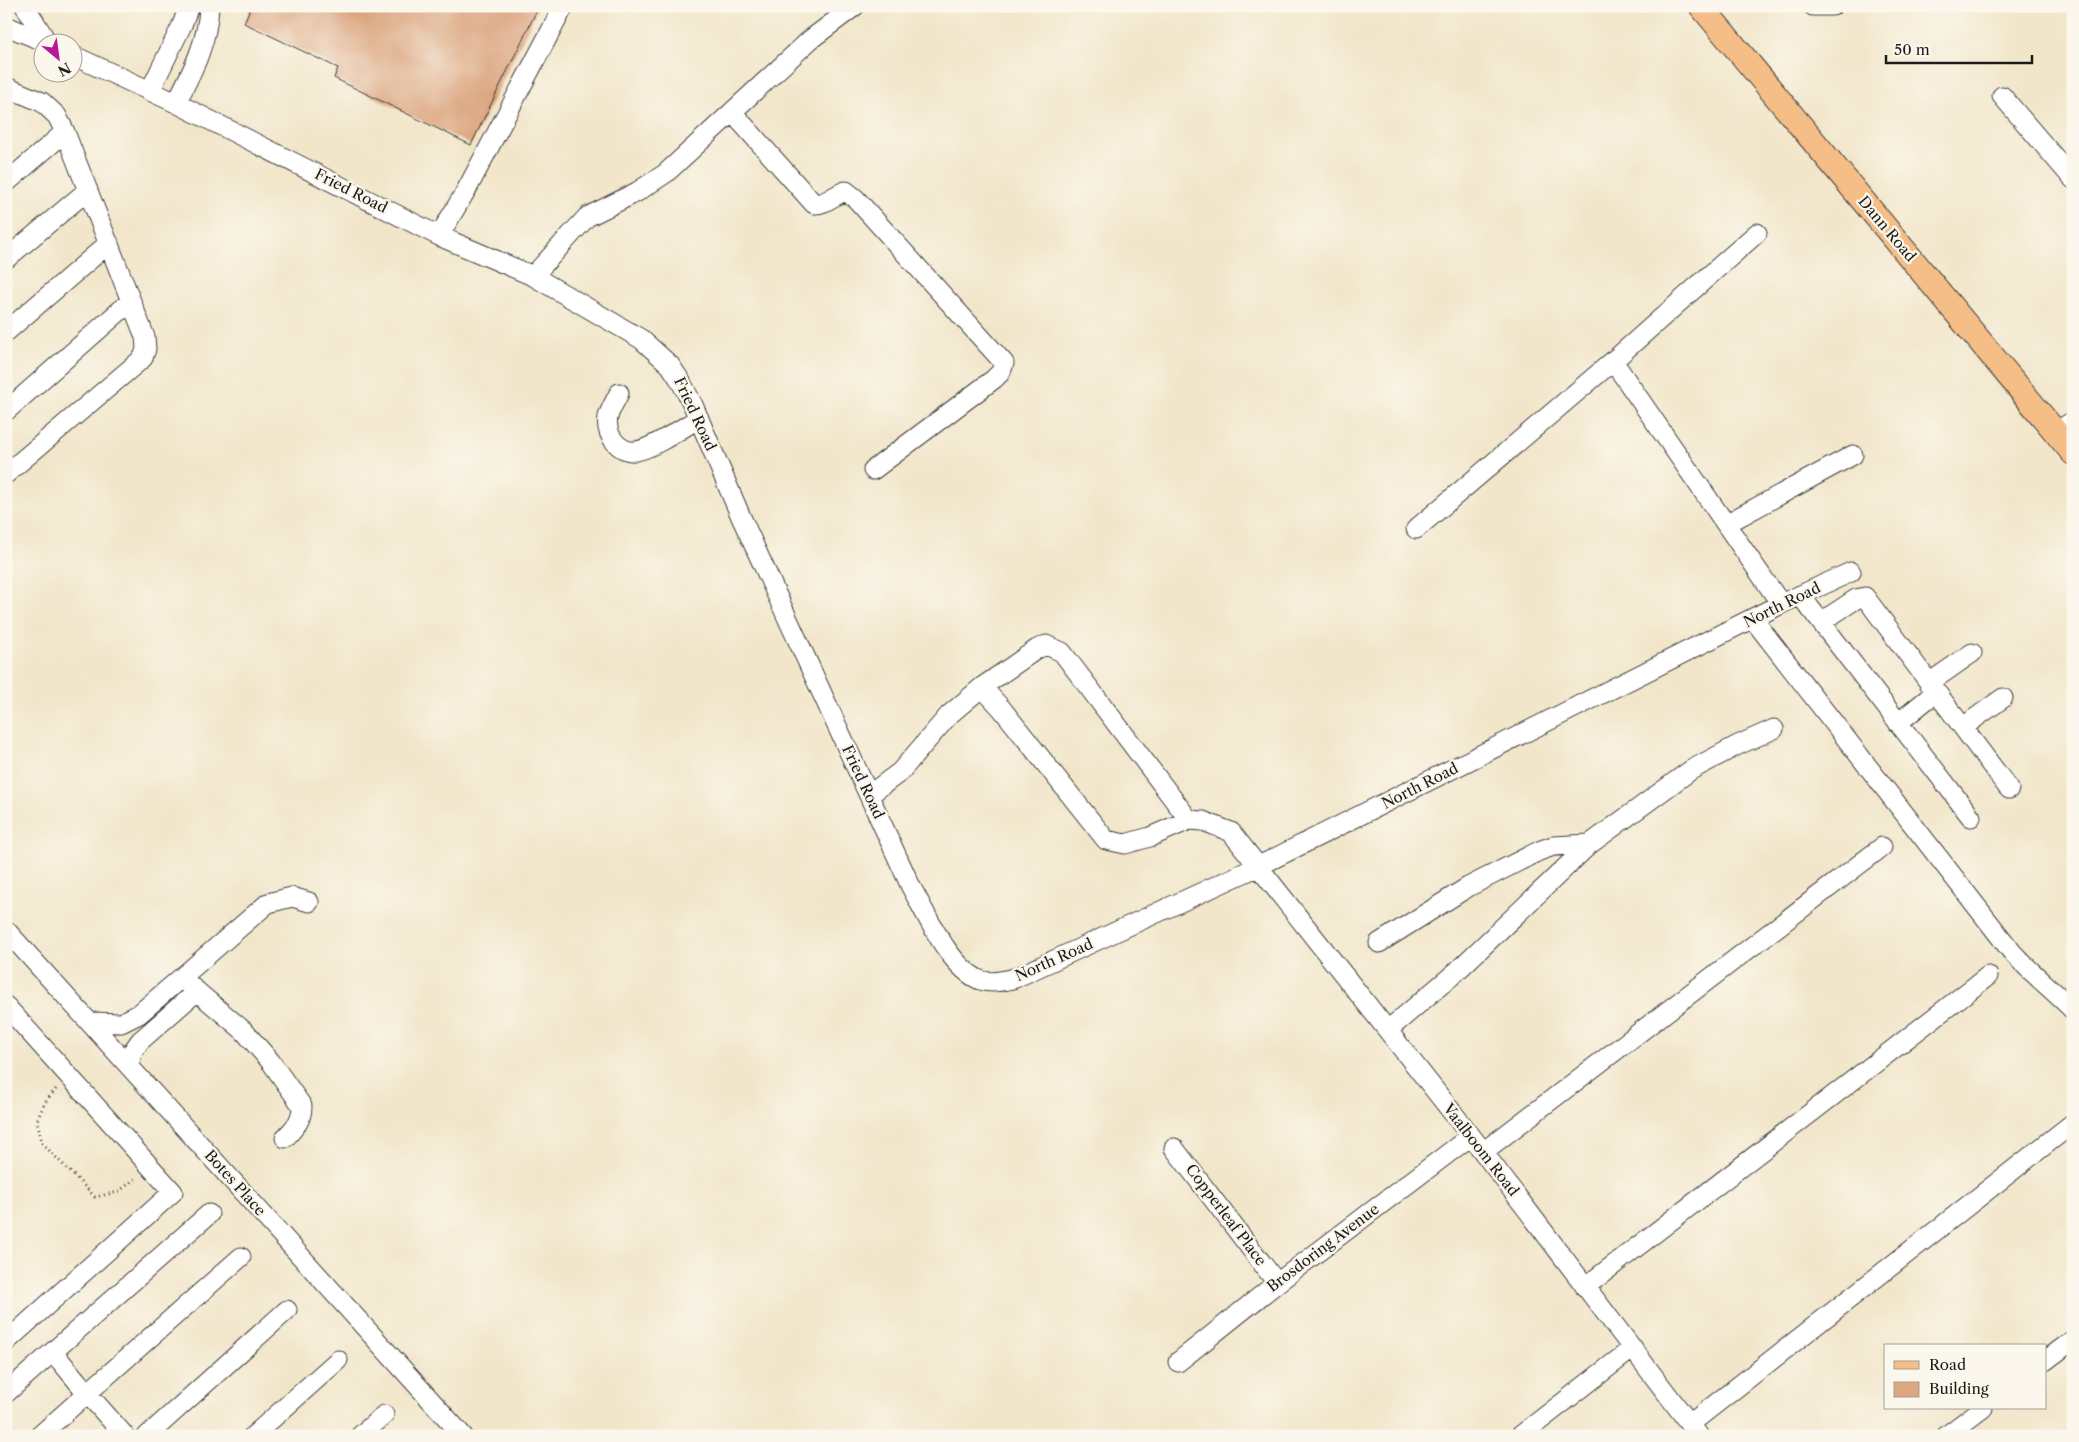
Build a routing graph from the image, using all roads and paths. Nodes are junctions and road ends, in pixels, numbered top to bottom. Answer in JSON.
{"nodes":[{"id":1,"x":25,"y":6,"type":"edge"},
{"id":2,"x":189,"y":6,"type":"edge"},
{"id":3,"x":209,"y":6,"type":"edge"},
{"id":4,"x":564,"y":6,"type":"edge"},
{"id":5,"x":855,"y":6,"type":"edge"},
{"id":6,"x":1701,"y":6,"type":"edge"},
{"id":7,"x":1813,"y":6,"type":"edge"},
{"id":8,"x":1832,"y":6,"type":"edge"},
{"id":9,"x":6,"y":26,"type":"edge"},
{"id":10,"x":40,"y":32,"type":"edge"},
{"id":11,"x":32,"y":36,"type":"edge"},
{"id":12,"x":82,"y":60,"type":"edge"},
{"id":13,"x":6,"y":87,"type":"edge"},
{"id":14,"x":150,"y":91,"type":"junction"},
{"id":15,"x":2002,"y":96,"type":"dead end"},
{"id":16,"x":176,"y":103,"type":"junction"},
{"id":17,"x":732,"y":112,"type":"junction"},
{"id":18,"x":65,"y":132,"type":"junction"},
{"id":19,"x":2073,"y":179,"type":"edge"},
{"id":20,"x":6,"y":183,"type":"edge"},
{"id":21,"x":88,"y":190,"type":"junction"},
{"id":22,"x":1757,"y":233,"type":"dead end"},
{"id":23,"x":440,"y":236,"type":"junction"},
{"id":24,"x":109,"y":244,"type":"junction"},
{"id":25,"x":6,"y":259,"type":"edge"},
{"id":26,"x":532,"y":276,"type":"junction"},
{"id":27,"x":131,"y":301,"type":"junction"},
{"id":28,"x":6,"y":332,"type":"edge"},
{"id":29,"x":1614,"y":361,"type":"junction"},
{"id":30,"x":620,"y":393,"type":"dead end"},
{"id":31,"x":6,"y":411,"type":"edge"},
{"id":32,"x":699,"y":418,"type":"junction"},
{"id":33,"x":2068,"y":438,"type":"edge"},
{"id":34,"x":1853,"y":455,"type":"dead end"},
{"id":35,"x":873,"y":470,"type":"dead end"},
{"id":36,"x":6,"y":474,"type":"edge"},
{"id":37,"x":1726,"y":524,"type":"junction"},
{"id":38,"x":1416,"y":529,"type":"dead end"},
{"id":39,"x":1851,"y":572,"type":"dead end"},
{"id":40,"x":1800,"y":595,"type":"junction"},
{"id":41,"x":1766,"y":612,"type":"junction"},
{"id":42,"x":1822,"y":622,"type":"junction"},
{"id":43,"x":1972,"y":653,"type":"dead end"},
{"id":44,"x":982,"y":687,"type":"junction"},
{"id":45,"x":1933,"y":687,"type":"junction"},
{"id":46,"x":2002,"y":698,"type":"dead end"},
{"id":47,"x":1898,"y":723,"type":"junction"},
{"id":48,"x":1963,"y":727,"type":"junction"},
{"id":49,"x":1774,"y":729,"type":"dead end"},
{"id":50,"x":2009,"y":789,"type":"dead end"},
{"id":51,"x":869,"y":795,"type":"junction"},
{"id":52,"x":1971,"y":816,"type":"dead end"},
{"id":53,"x":1189,"y":820,"type":"junction"},
{"id":54,"x":1590,"y":844,"type":"junction"},
{"id":55,"x":1882,"y":847,"type":"dead end"},
{"id":56,"x":1259,"y":866,"type":"junction"},
{"id":57,"x":309,"y":902,"type":"dead end"},
{"id":58,"x":6,"y":930,"type":"edge"},
{"id":59,"x":1379,"y":943,"type":"dead end"},
{"id":60,"x":1988,"y":976,"type":"dead end"},
{"id":61,"x":181,"y":978,"type":"junction"},
{"id":62,"x":982,"y":981,"type":"joint"},
{"id":63,"x":197,"y":991,"type":"junction"},
{"id":64,"x":6,"y":1006,"type":"edge"},
{"id":65,"x":2073,"y":1010,"type":"edge"},
{"id":66,"x":90,"y":1022,"type":"junction"},
{"id":67,"x":1388,"y":1030,"type":"junction"},
{"id":68,"x":130,"y":1066,"type":"junction"},
{"id":69,"x":68,"y":1075,"type":"junction"},
{"id":70,"x":2073,"y":1123,"type":"edge"},
{"id":71,"x":1470,"y":1136,"type":"junction"},
{"id":72,"x":286,"y":1138,"type":"dead end"},
{"id":73,"x":1174,"y":1148,"type":"dead end"},
{"id":74,"x":1483,"y":1152,"type":"junction"},
{"id":75,"x":151,"y":1168,"type":"junction"},
{"id":76,"x":209,"y":1214,"type":"dead end"},
{"id":77,"x":241,"y":1257,"type":"dead end"},
{"id":78,"x":1277,"y":1283,"type":"junction"},
{"id":79,"x":1585,"y":1286,"type":"junction"},
{"id":80,"x":288,"y":1310,"type":"dead end"},
{"id":81,"x":2073,"y":1340,"type":"edge"},
{"id":82,"x":6,"y":1342,"type":"edge"},
{"id":83,"x":1633,"y":1348,"type":"junction"},
{"id":84,"x":53,"y":1352,"type":"junction"},
{"id":85,"x":338,"y":1360,"type":"dead end"},
{"id":86,"x":2046,"y":1360,"type":"edge"},
{"id":87,"x":1178,"y":1362,"type":"dead end"},
{"id":88,"x":6,"y":1393,"type":"edge"},
{"id":89,"x":87,"y":1393,"type":"junction"},
{"id":90,"x":1979,"y":1410,"type":"edge"},
{"id":91,"x":384,"y":1415,"type":"dead end"},
{"id":92,"x":1695,"y":1430,"type":"edge"},
{"id":93,"x":39,"y":1436,"type":"edge"},
{"id":94,"x":125,"y":1436,"type":"edge"},
{"id":95,"x":147,"y":1436,"type":"edge"},
{"id":96,"x":253,"y":1436,"type":"edge"},
{"id":97,"x":360,"y":1436,"type":"edge"},
{"id":98,"x":463,"y":1436,"type":"edge"},
{"id":99,"x":1520,"y":1436,"type":"edge"},
{"id":100,"x":1946,"y":1436,"type":"edge"}],
"edges":[{"from":1,"to":10,"type":"street"},
{"from":2,"to":14,"type":"street"},
{"from":3,"to":16,"type":"street"},
{"from":4,"to":23,"type":"street"},
{"from":5,"to":17,"type":"street"},
{"from":6,"to":33,"type":"main road","name":"Dann Road"},
{"from":7,"to":8,"type":"street"},
{"from":9,"to":11,"type":"street"},
{"from":12,"to":14,"type":"street","name":"Fried Road"},
{"from":13,"to":18,"type":"street"},
{"from":14,"to":16,"type":"street","name":"Fried Road"},
{"from":15,"to":19,"type":"street"},
{"from":16,"to":23,"type":"street","name":"Fried Road"},
{"from":17,"to":26,"type":"street"},
{"from":17,"to":35,"type":"street"},
{"from":18,"to":20,"type":"street"},
{"from":18,"to":21,"type":"street"},
{"from":21,"to":24,"type":"street"},
{"from":21,"to":25,"type":"street"},
{"from":22,"to":29,"type":"street"},
{"from":23,"to":26,"type":"street","name":"Fried Road"},
{"from":24,"to":27,"type":"street"},
{"from":24,"to":28,"type":"street"},
{"from":26,"to":32,"type":"street","name":"Fried Road"},
{"from":27,"to":31,"type":"street"},
{"from":27,"to":36,"type":"street"},
{"from":29,"to":37,"type":"street"},
{"from":29,"to":38,"type":"street"},
{"from":30,"to":32,"type":"street"},
{"from":32,"to":51,"type":"street","name":"Fried Road"},
{"from":34,"to":37,"type":"street"},
{"from":37,"to":41,"type":"street"},
{"from":39,"to":40,"type":"street","name":"North Road"},
{"from":40,"to":41,"type":"street","name":"North Road"},
{"from":40,"to":42,"type":"street"},
{"from":41,"to":56,"type":"street","name":"North Road"},
{"from":41,"to":65,"type":"street"},
{"from":42,"to":45,"type":"street"},
{"from":42,"to":47,"type":"street"},
{"from":43,"to":45,"type":"street"},
{"from":44,"to":51,"type":"street"},
{"from":44,"to":53,"type":"street"},
{"from":44,"to":53,"type":"street"},
{"from":45,"to":47,"type":"street"},
{"from":45,"to":48,"type":"street"},
{"from":46,"to":48,"type":"street"},
{"from":47,"to":52,"type":"street"},
{"from":48,"to":50,"type":"street"},
{"from":49,"to":54,"type":"street"},
{"from":51,"to":62,"type":"street","name":"Fried Road"},
{"from":53,"to":56,"type":"street","name":"Vaalboom Road"},
{"from":54,"to":59,"type":"street"},
{"from":54,"to":67,"type":"street"},
{"from":55,"to":74,"type":"street"},
{"from":56,"to":62,"type":"street","name":"North Road"},
{"from":56,"to":67,"type":"street","name":"Vaalboom Road"},
{"from":57,"to":61,"type":"street"},
{"from":58,"to":66,"type":"street","name":"Botes Place"},
{"from":60,"to":79,"type":"street"},
{"from":61,"to":63,"type":"street"},
{"from":61,"to":66,"type":"street"},
{"from":63,"to":68,"type":"street"},
{"from":63,"to":72,"type":"street"},
{"from":64,"to":69,"type":"street"},
{"from":66,"to":68,"type":"street","name":"Botes Place"},
{"from":67,"to":71,"type":"street","name":"Vaalboom Road"},
{"from":68,"to":98,"type":"street","name":"Botes Place"},
{"from":69,"to":75,"type":"street"},
{"from":69,"to":75,"type":"path"},
{"from":70,"to":92,"type":"street"},
{"from":71,"to":74,"type":"street","name":"Vaalboom Road"},
{"from":71,"to":78,"type":"street","name":"Brosdoring Avenue"},
{"from":73,"to":78,"type":"street","name":"Copperleaf Place"},
{"from":74,"to":79,"type":"street","name":"Vaalboom Road"},
{"from":75,"to":82,"type":"street"},
{"from":76,"to":84,"type":"street"},
{"from":77,"to":89,"type":"street"},
{"from":78,"to":87,"type":"street","name":"Brosdoring Avenue"},
{"from":79,"to":83,"type":"street","name":"Vaalboom Road"},
{"from":80,"to":95,"type":"street"},
{"from":81,"to":86,"type":"street"},
{"from":83,"to":92,"type":"street","name":"Vaalboom Road"},
{"from":83,"to":99,"type":"street"},
{"from":84,"to":88,"type":"street"},
{"from":84,"to":89,"type":"street"},
{"from":85,"to":96,"type":"street"},
{"from":89,"to":93,"type":"street"},
{"from":89,"to":94,"type":"street"},
{"from":90,"to":100,"type":"street"},
{"from":91,"to":97,"type":"street"}]}
